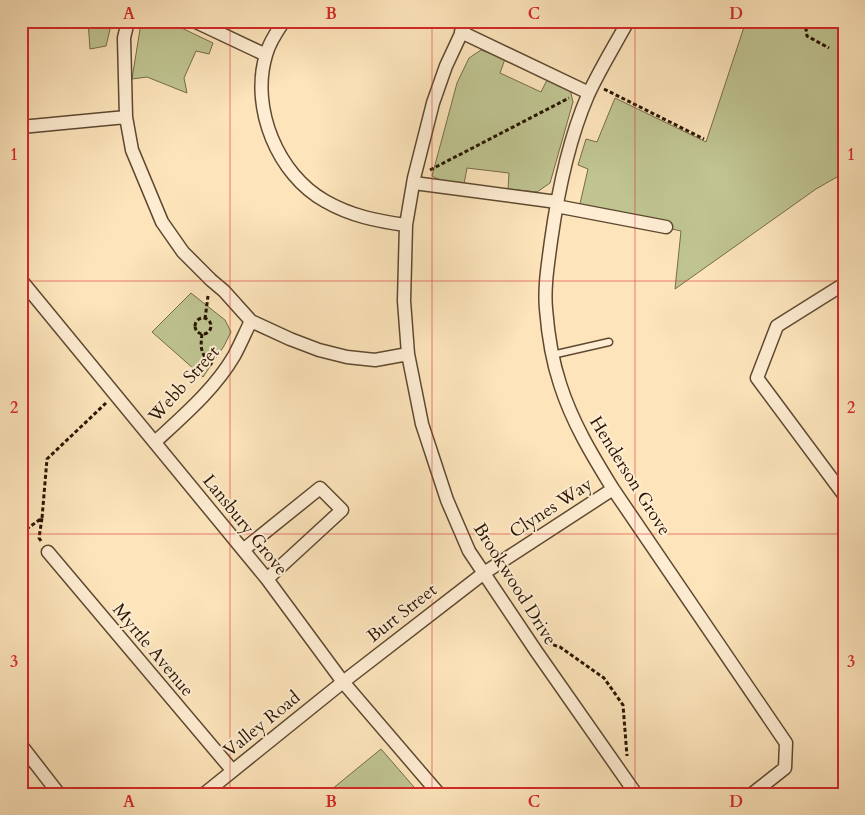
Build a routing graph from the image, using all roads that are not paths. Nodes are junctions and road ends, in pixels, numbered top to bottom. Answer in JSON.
{"nodes":[{"id":1,"x":128,"y":21,"type":"edge"},
{"id":2,"x":194,"y":21,"type":"edge"},
{"id":3,"x":284,"y":21,"type":"edge"},
{"id":4,"x":628,"y":21,"type":"edge"},
{"id":5,"x":464,"y":27,"type":"edge"},
{"id":6,"x":266,"y":55,"type":"junction"},
{"id":7,"x":589,"y":89,"type":"junction"},
{"id":8,"x":126,"y":116,"type":"junction"},
{"id":9,"x":21,"y":127,"type":"edge"},
{"id":10,"x":414,"y":180,"type":"junction"},
{"id":11,"x":556,"y":204,"type":"junction"},
{"id":12,"x":406,"y":225,"type":"junction"},
{"id":13,"x":666,"y":227,"type":"dead end"},
{"id":14,"x":21,"y":280,"type":"edge"},
{"id":15,"x":844,"y":284,"type":"edge"},
{"id":16,"x":251,"y":321,"type":"junction"},
{"id":17,"x":609,"y":342,"type":"dead end"},
{"id":18,"x":408,"y":354,"type":"junction"},
{"id":19,"x":552,"y":355,"type":"junction"},
{"id":20,"x":155,"y":442,"type":"junction"},
{"id":21,"x":613,"y":489,"type":"junction"},
{"id":22,"x":844,"y":495,"type":"edge"},
{"id":23,"x":244,"y":550,"type":"junction"},
{"id":24,"x":48,"y":552,"type":"road end"},
{"id":25,"x":484,"y":573,"type":"junction"},
{"id":26,"x":267,"y":579,"type":"junction"},
{"id":27,"x":342,"y":682,"type":"junction"},
{"id":28,"x":21,"y":745,"type":"edge"},
{"id":29,"x":232,"y":770,"type":"junction"},
{"id":30,"x":632,"y":789,"type":"edge"},
{"id":31,"x":59,"y":794,"type":"edge"},
{"id":32,"x":204,"y":794,"type":"edge"},
{"id":33,"x":439,"y":794,"type":"edge"},
{"id":34,"x":752,"y":794,"type":"edge"}],
"edges":[{"from":1,"to":8,"type":"street"},
{"from":2,"to":6,"type":"street"},
{"from":3,"to":6,"type":"street"},
{"from":4,"to":7,"type":"street","name":"Henderson Grove"},
{"from":5,"to":7,"type":"street"},
{"from":5,"to":10,"type":"street","name":"Brookwood Drive"},
{"from":6,"to":12,"type":"street"},
{"from":7,"to":11,"type":"street","name":"Henderson Grove"},
{"from":8,"to":9,"type":"street"},
{"from":8,"to":16,"type":"street"},
{"from":10,"to":11,"type":"street"},
{"from":10,"to":12,"type":"street","name":"Brookwood Drive"},
{"from":11,"to":13,"type":"street"},
{"from":11,"to":19,"type":"street","name":"Henderson Grove"},
{"from":12,"to":18,"type":"street","name":"Brookwood Drive"},
{"from":14,"to":20,"type":"street","name":"Lansbury Grove"},
{"from":15,"to":22,"type":"street"},
{"from":16,"to":18,"type":"street"},
{"from":16,"to":20,"type":"street","name":"Webb Street"},
{"from":17,"to":19,"type":"lane"},
{"from":18,"to":25,"type":"street","name":"Brookwood Drive"},
{"from":19,"to":21,"type":"street","name":"Henderson Grove"},
{"from":20,"to":23,"type":"street","name":"Lansbury Grove"},
{"from":21,"to":25,"type":"street","name":"Clynes Way"},
{"from":21,"to":34,"type":"street","name":"Henderson Grove"},
{"from":23,"to":26,"type":"street","name":"Lansbury Grove"},
{"from":23,"to":26,"type":"street"},
{"from":24,"to":29,"type":"street","name":"Myrtle Avenue"},
{"from":25,"to":27,"type":"street","name":"Burt Street"},
{"from":25,"to":30,"type":"street","name":"Brookwood Drive"},
{"from":26,"to":27,"type":"street","name":"Lansbury Grove"},
{"from":27,"to":29,"type":"street","name":"Valley Road"},
{"from":27,"to":33,"type":"street","name":"Lansbury Grove"},
{"from":28,"to":31,"type":"street"},
{"from":29,"to":32,"type":"street","name":"Valley Road"}]}
